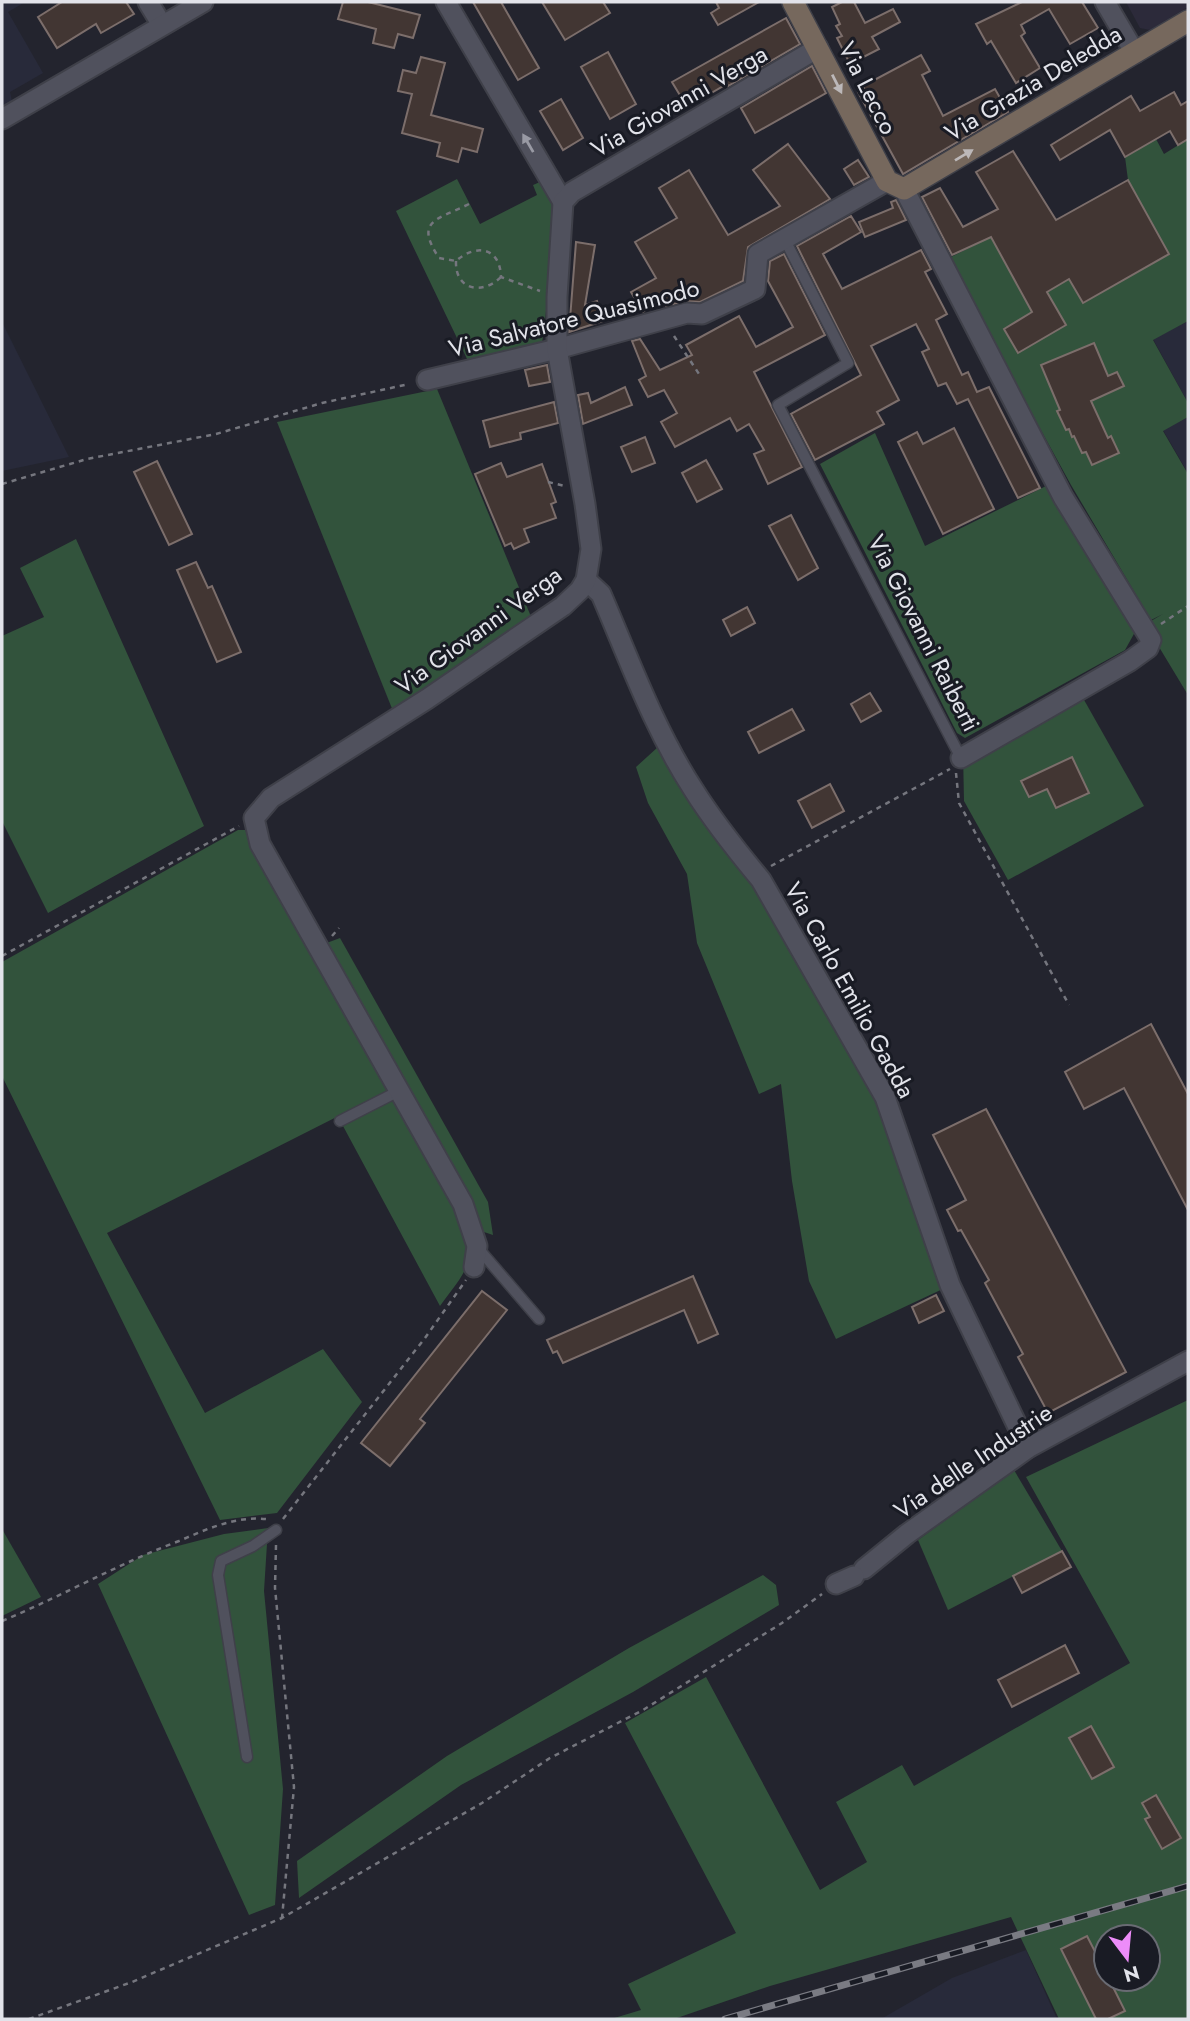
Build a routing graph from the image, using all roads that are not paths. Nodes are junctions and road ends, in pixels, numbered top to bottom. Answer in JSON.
{"nodes":[{"id":1,"x":148,"y":2,"type":"edge"},
{"id":2,"x":203,"y":2,"type":"edge"},
{"id":3,"x":446,"y":2,"type":"edge"},
{"id":4,"x":793,"y":2,"type":"edge"},
{"id":5,"x":1105,"y":2,"type":"edge"},
{"id":6,"x":1188,"y":22,"type":"edge"},
{"id":7,"x":162,"y":25,"type":"junction"},
{"id":8,"x":818,"y":48,"type":"junction"},
{"id":9,"x":1135,"y":53,"type":"junction"},
{"id":10,"x":2,"y":119,"type":"edge"},
{"id":11,"x":896,"y":185,"type":"junction"},
{"id":12,"x":563,"y":202,"type":"junction"},
{"id":13,"x":785,"y":240,"type":"junction"},
{"id":14,"x":557,"y":349,"type":"junction"},
{"id":15,"x":427,"y":380,"type":"road end"},
{"id":16,"x":586,"y":580,"type":"junction"},
{"id":17,"x":958,"y":761,"type":"joint"},
{"id":18,"x":399,"y":1091,"type":"junction"},
{"id":19,"x":340,"y":1121,"type":"dead end"},
{"id":20,"x":477,"y":1246,"type":"junction"},
{"id":21,"x":474,"y":1267,"type":"road end"},
{"id":22,"x":539,"y":1319,"type":"dead end"},
{"id":23,"x":1188,"y":1361,"type":"edge"},
{"id":24,"x":1028,"y":1448,"type":"junction"},
{"id":25,"x":278,"y":1526,"type":"road end"},
{"id":26,"x":855,"y":1572,"type":"road end"},
{"id":27,"x":247,"y":1757,"type":"dead end"}],
"edges":[{"from":1,"to":7,"type":"street"},
{"from":2,"to":7,"type":"street"},
{"from":12,"to":3,"type":"street","one_way":true},
{"from":4,"to":8,"type":"street","name":"Via Lecco"},
{"from":5,"to":9,"type":"street"},
{"from":6,"to":9,"type":"street","name":"Via Grazia Deledda"},
{"from":7,"to":10,"type":"street"},
{"from":8,"to":11,"type":"street","name":"Via Lecco","one_way":true},
{"from":8,"to":12,"type":"street","name":"Via Giovanni Verga"},
{"from":11,"to":9,"type":"street","name":"Via Grazia Deledda","one_way":true},
{"from":11,"to":13,"type":"street","name":"Via Salvatore Quasimodo"},
{"from":11,"to":17,"type":"street","name":"Via Giovanni Raiberti"},
{"from":12,"to":14,"type":"street","name":"Via Giovanni Verga"},
{"from":13,"to":14,"type":"street","name":"Via Salvatore Quasimodo"},
{"from":13,"to":17,"type":"lane","name":"Via Giovanni Raiberti"},
{"from":14,"to":15,"type":"street","name":"Via Salvatore Quasimodo"},
{"from":14,"to":16,"type":"street","name":"Via Giovanni Verga"},
{"from":16,"to":18,"type":"street","name":"Via Giovanni Verga"},
{"from":16,"to":24,"type":"street","name":"Via Carlo Emilio Gadda"},
{"from":18,"to":19,"type":"lane"},
{"from":18,"to":20,"type":"street"},
{"from":20,"to":21,"type":"street"},
{"from":20,"to":22,"type":"lane"},
{"from":23,"to":24,"type":"street","name":"Via delle Industrie"},
{"from":24,"to":26,"type":"street","name":"Via delle Industrie"},
{"from":25,"to":27,"type":"lane"}]}
